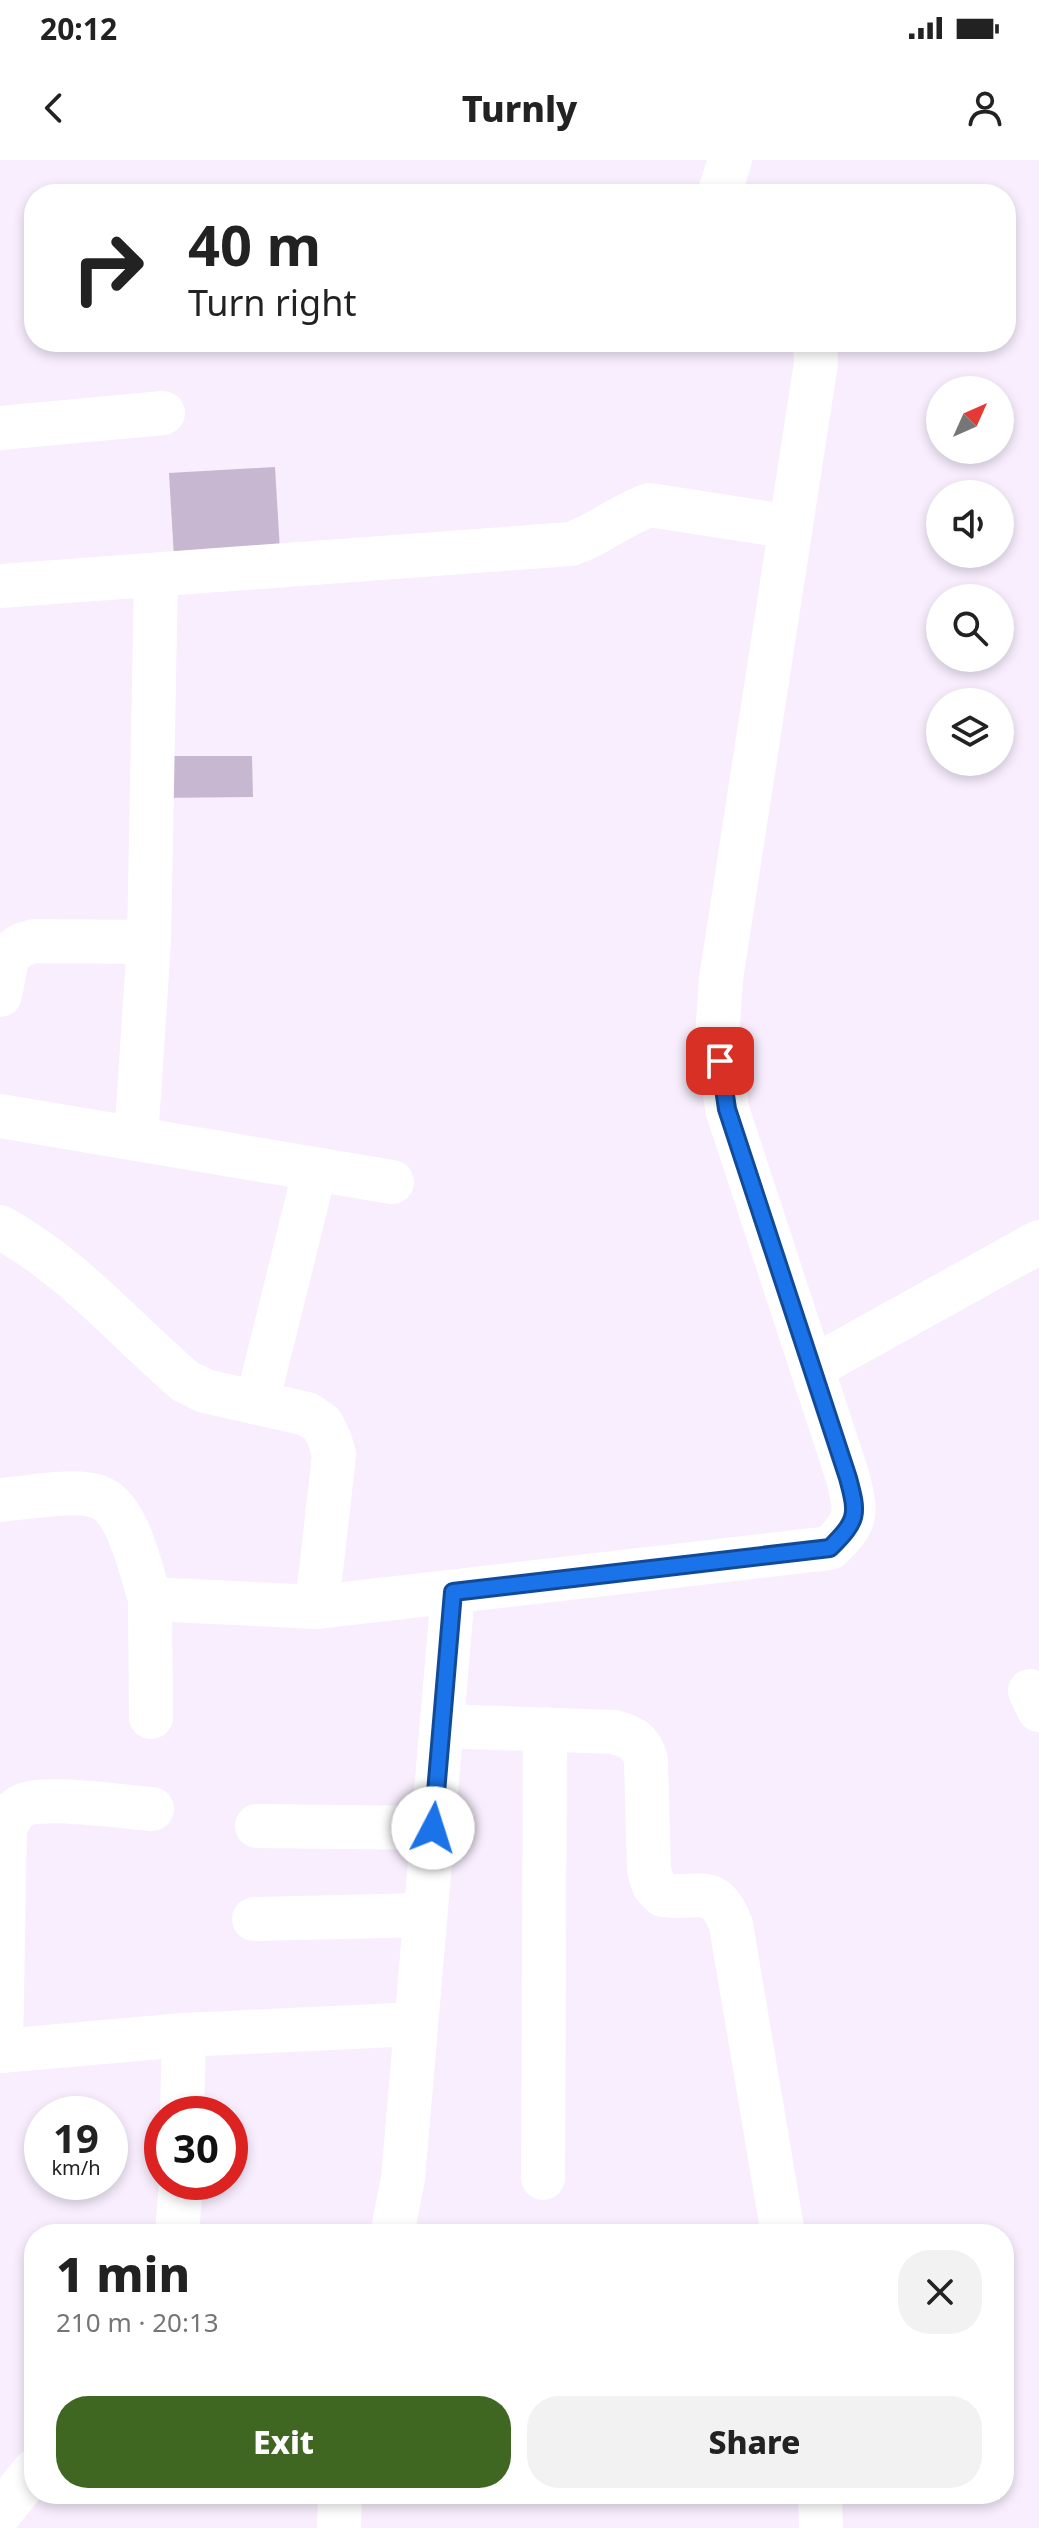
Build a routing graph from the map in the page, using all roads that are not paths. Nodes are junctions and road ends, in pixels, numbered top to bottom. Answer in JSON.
{"nodes":[{"id":1,"x":730,"y":160,"type":"edge"},
{"id":2,"x":722,"y":184,"type":"edge"},
{"id":3,"x":815,"y":352,"type":"edge"},
{"id":4,"x":163,"y":413,"type":"dead end"},
{"id":5,"x":0,"y":428,"type":"edge"},
{"id":6,"x":791,"y":527,"type":"junction"},
{"id":7,"x":156,"y":576,"type":"junction"},
{"id":8,"x":0,"y":586,"type":"edge"},
{"id":9,"x":149,"y":942,"type":"junction"},
{"id":10,"x":0,"y":995,"type":"edge"},
{"id":11,"x":0,"y":1116,"type":"edge"},
{"id":12,"x":136,"y":1139,"type":"junction"},
{"id":13,"x":315,"y":1169,"type":"junction"},
{"id":14,"x":392,"y":1182,"type":"dead end"},
{"id":15,"x":0,"y":1227,"type":"edge"},
{"id":16,"x":1039,"y":1242,"type":"edge"},
{"id":17,"x":812,"y":1368,"type":"junction"},
{"id":18,"x":257,"y":1403,"type":"junction"},
{"id":19,"x":0,"y":1500,"type":"edge"},
{"id":20,"x":453,"y":1592,"type":"junction"},
{"id":21,"x":150,"y":1599,"type":"junction"},
{"id":22,"x":317,"y":1607,"type":"junction"},
{"id":23,"x":151,"y":1717,"type":"dead end"},
{"id":24,"x":442,"y":1726,"type":"junction"},
{"id":25,"x":545,"y":1729,"type":"junction"},
{"id":26,"x":152,"y":1809,"type":"dead end"},
{"id":27,"x":257,"y":1826,"type":"dead end"},
{"id":28,"x":433,"y":1828,"type":"junction"},
{"id":29,"x":425,"y":1915,"type":"junction"},
{"id":30,"x":254,"y":1919,"type":"dead end"},
{"id":31,"x":416,"y":2024,"type":"junction"},
{"id":32,"x":184,"y":2035,"type":"junction"},
{"id":33,"x":0,"y":2051,"type":"edge"},
{"id":34,"x":182,"y":2096,"type":"edge"},
{"id":35,"x":543,"y":2178,"type":"dead end"},
{"id":36,"x":180,"y":2200,"type":"edge"},
{"id":37,"x":178,"y":2224,"type":"edge"},
{"id":38,"x":394,"y":2224,"type":"edge"},
{"id":39,"x":781,"y":2224,"type":"edge"},
{"id":40,"x":24,"y":2483,"type":"edge"},
{"id":41,"x":340,"y":2504,"type":"edge"},
{"id":42,"x":820,"y":2504,"type":"edge"},
{"id":43,"x":0,"y":2513,"type":"edge"},
{"id":44,"x":339,"y":2528,"type":"edge"},
{"id":45,"x":821,"y":2528,"type":"edge"}],
"edges":[{"from":1,"to":2,"type":"street"},
{"from":3,"to":6,"type":"street"},
{"from":4,"to":5,"type":"street"},
{"from":6,"to":7,"type":"street"},
{"from":6,"to":17,"type":"street"},
{"from":7,"to":8,"type":"street"},
{"from":7,"to":9,"type":"street"},
{"from":9,"to":10,"type":"street"},
{"from":9,"to":12,"type":"street"},
{"from":11,"to":12,"type":"street"},
{"from":12,"to":13,"type":"street"},
{"from":13,"to":14,"type":"street"},
{"from":13,"to":18,"type":"street"},
{"from":15,"to":18,"type":"street"},
{"from":16,"to":17,"type":"street"},
{"from":17,"to":20,"type":"street"},
{"from":18,"to":22,"type":"street"},
{"from":19,"to":21,"type":"street"},
{"from":20,"to":22,"type":"street"},
{"from":20,"to":24,"type":"street"},
{"from":21,"to":22,"type":"street"},
{"from":21,"to":23,"type":"street"},
{"from":24,"to":25,"type":"street"},
{"from":24,"to":28,"type":"street"},
{"from":25,"to":35,"type":"street"},
{"from":25,"to":39,"type":"street"},
{"from":26,"to":33,"type":"street"},
{"from":27,"to":28,"type":"street"},
{"from":28,"to":29,"type":"street"},
{"from":29,"to":30,"type":"street"},
{"from":29,"to":31,"type":"street"},
{"from":31,"to":32,"type":"street"},
{"from":31,"to":38,"type":"street"},
{"from":32,"to":33,"type":"street"},
{"from":32,"to":34,"type":"street"},
{"from":36,"to":37,"type":"street"},
{"from":40,"to":43,"type":"street"},
{"from":41,"to":44,"type":"street"},
{"from":42,"to":45,"type":"street"}]}
